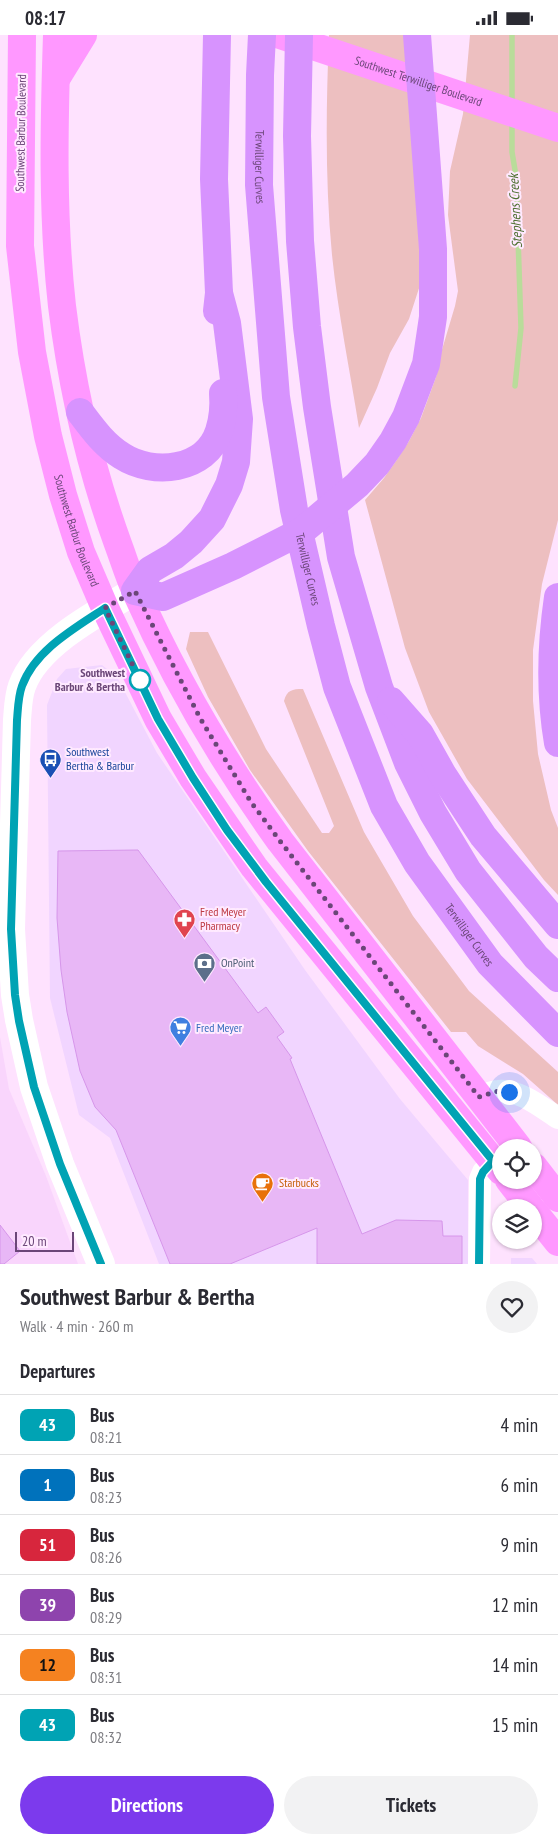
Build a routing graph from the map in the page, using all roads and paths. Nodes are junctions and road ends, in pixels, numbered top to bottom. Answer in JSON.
{"nodes":[{"id":1,"x":22,"y":35,"type":"edge"},
{"id":2,"x":57,"y":35,"type":"edge"},
{"id":3,"x":83,"y":35,"type":"edge"},
{"id":4,"x":217,"y":35,"type":"edge"},
{"id":5,"x":262,"y":35,"type":"edge"},
{"id":6,"x":280,"y":35,"type":"edge"},
{"id":7,"x":299,"y":35,"type":"edge"},
{"id":8,"x":418,"y":35,"type":"edge"},
{"id":9,"x":56,"y":80,"type":"junction"},
{"id":10,"x":558,"y":128,"type":"edge"},
{"id":11,"x":219,"y":293,"type":"junction"},
{"id":12,"x":80,"y":412,"type":"junction"},
{"id":13,"x":135,"y":591,"type":"junction"},
{"id":14,"x":558,"y":597,"type":"edge"},
{"id":15,"x":105,"y":608,"type":"junction"},
{"id":16,"x":379,"y":687,"type":"junction"},
{"id":17,"x":558,"y":743,"type":"edge"},
{"id":18,"x":558,"y":925,"type":"edge"},
{"id":19,"x":558,"y":978,"type":"edge"},
{"id":20,"x":558,"y":1033,"type":"edge"},
{"id":21,"x":479,"y":1097,"type":"junction"},
{"id":22,"x":558,"y":1118,"type":"edge"},
{"id":23,"x":512,"y":1139,"type":"edge"},
{"id":24,"x":492,"y":1159,"type":"edge"},
{"id":25,"x":492,"y":1171,"type":"edge"},
{"id":26,"x":542,"y":1177,"type":"edge"},
{"id":27,"x":516,"y":1189,"type":"edge"},
{"id":28,"x":558,"y":1198,"type":"edge"},
{"id":29,"x":524,"y":1199,"type":"edge"},
{"id":30,"x":542,"y":1222,"type":"edge"},
{"id":31,"x":558,"y":1243,"type":"edge"},
{"id":32,"x":101,"y":1264,"type":"edge"},
{"id":33,"x":479,"y":1264,"type":"edge"}],
"edges":[{"from":1,"to":15,"type":"main road","name":"Southwest Barbur Boulevard"},
{"from":2,"to":9,"type":"main road"},
{"from":3,"to":9,"type":"main road"},
{"from":4,"to":11,"type":"highway"},
{"from":5,"to":20,"type":"highway","name":"Terwilliger Curves"},
{"from":6,"to":10,"type":"main road","name":"Southwest Terwilliger Boulevard"},
{"from":7,"to":16,"type":"highway"},
{"from":8,"to":13,"type":"highway"},
{"from":9,"to":12,"type":"main road"},
{"from":11,"to":12,"type":"highway"},
{"from":11,"to":13,"type":"highway"},
{"from":12,"to":13,"type":"main road"},
{"from":13,"to":15,"type":"main road"},
{"from":13,"to":21,"type":"main road"},
{"from":14,"to":17,"type":"highway"},
{"from":15,"to":24,"type":"main road","name":"Southwest Barbur Boulevard"},
{"from":15,"to":32,"type":"main road"},
{"from":16,"to":18,"type":"highway"},
{"from":16,"to":19,"type":"highway"},
{"from":21,"to":22,"type":"street"},
{"from":21,"to":23,"type":"main road"},
{"from":25,"to":33,"type":"street"},
{"from":26,"to":28,"type":"main road"},
{"from":27,"to":29,"type":"main road","name":"Southwest Barbur Boulevard"},
{"from":30,"to":31,"type":"main road"}]}
